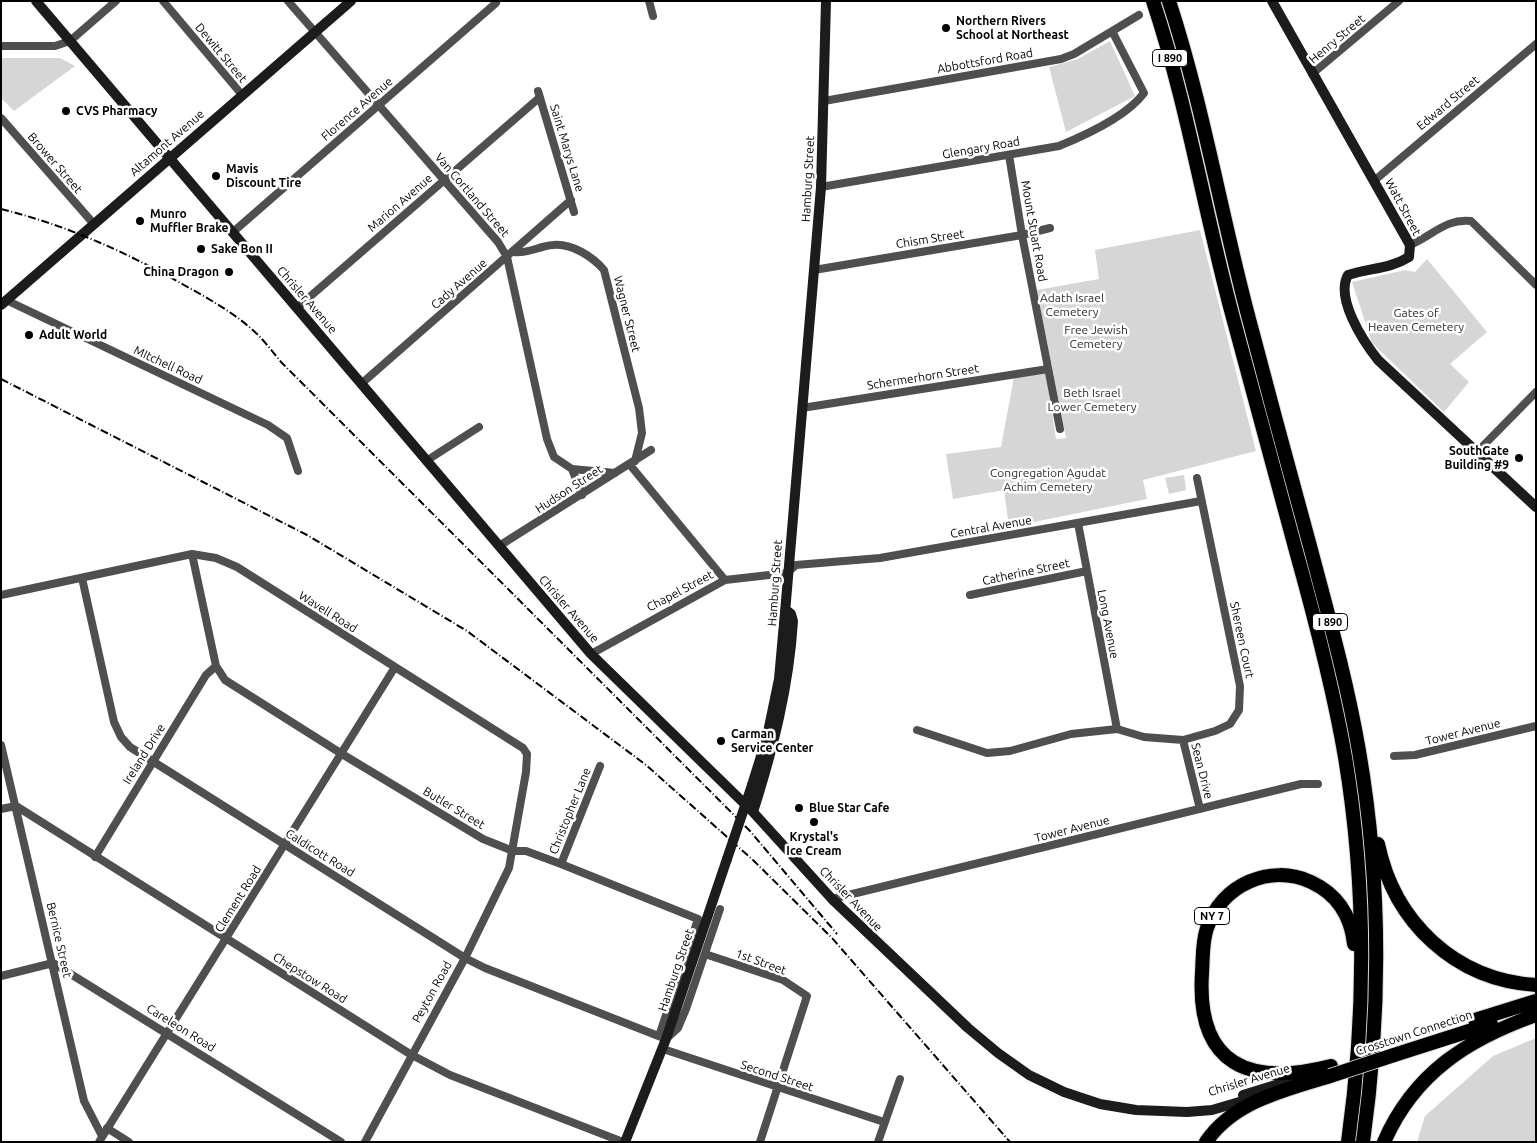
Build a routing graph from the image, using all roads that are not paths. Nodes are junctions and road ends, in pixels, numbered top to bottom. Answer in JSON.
{"nodes":[{"id":1,"x":36,"y":1,"type":"edge"},
{"id":2,"x":116,"y":1,"type":"edge"},
{"id":3,"x":163,"y":1,"type":"edge"},
{"id":4,"x":288,"y":1,"type":"edge"},
{"id":5,"x":351,"y":1,"type":"edge"},
{"id":6,"x":649,"y":1,"type":"edge"},
{"id":7,"x":826,"y":1,"type":"edge"},
{"id":8,"x":1153,"y":1,"type":"edge"},
{"id":9,"x":1169,"y":1,"type":"edge"},
{"id":10,"x":1272,"y":1,"type":"edge"},
{"id":11,"x":1399,"y":1,"type":"edge"},
{"id":12,"x":496,"y":3,"type":"dead end"},
{"id":13,"x":1139,"y":15,"type":"dead end"},
{"id":14,"x":653,"y":16,"type":"dead end"},
{"id":15,"x":1112,"y":31,"type":"junction"},
{"id":16,"x":315,"y":33,"type":"junction"},
{"id":17,"x":70,"y":41,"type":"junction"},
{"id":18,"x":1536,"y":44,"type":"edge"},
{"id":19,"x":1,"y":46,"type":"edge"},
{"id":20,"x":1312,"y":74,"type":"junction"},
{"id":21,"x":539,"y":94,"type":"joint"},
{"id":22,"x":243,"y":96,"type":"junction"},
{"id":23,"x":824,"y":101,"type":"junction"},
{"id":24,"x":378,"y":106,"type":"junction"},
{"id":25,"x":1,"y":118,"type":"edge"},
{"id":26,"x":1,"y":130,"type":"edge"},
{"id":27,"x":11,"y":130,"type":"junction"},
{"id":28,"x":1009,"y":155,"type":"junction"},
{"id":29,"x":168,"y":158,"type":"junction"},
{"id":30,"x":444,"y":179,"type":"junction"},
{"id":31,"x":1375,"y":180,"type":"junction"},
{"id":32,"x":821,"y":187,"type":"junction"},
{"id":33,"x":571,"y":200,"type":"junction"},
{"id":34,"x":574,"y":212,"type":"dead end"},
{"id":35,"x":93,"y":223,"type":"junction"},
{"id":36,"x":1050,"y":228,"type":"dead end"},
{"id":37,"x":233,"y":232,"type":"junction"},
{"id":38,"x":1022,"y":235,"type":"junction"},
{"id":39,"x":1410,"y":245,"type":"junction"},
{"id":40,"x":514,"y":252,"type":"junction"},
{"id":41,"x":507,"y":257,"type":"junction"},
{"id":42,"x":814,"y":270,"type":"junction"},
{"id":43,"x":1536,"y":286,"type":"edge"},
{"id":44,"x":4,"y":302,"type":"edge"},
{"id":45,"x":298,"y":307,"type":"junction"},
{"id":46,"x":1048,"y":369,"type":"junction"},
{"id":47,"x":361,"y":384,"type":"junction"},
{"id":48,"x":1536,"y":392,"type":"edge"},
{"id":49,"x":802,"y":408,"type":"junction"},
{"id":50,"x":479,"y":427,"type":"dead end"},
{"id":51,"x":1060,"y":429,"type":"dead end"},
{"id":52,"x":651,"y":450,"type":"dead end"},
{"id":53,"x":1476,"y":453,"type":"junction"},
{"id":54,"x":426,"y":461,"type":"junction"},
{"id":55,"x":632,"y":463,"type":"junction"},
{"id":56,"x":572,"y":469,"type":"junction"},
{"id":57,"x":298,"y":471,"type":"dead end"},
{"id":58,"x":615,"y":474,"type":"junction"},
{"id":59,"x":1196,"y":478,"type":"dead end"},
{"id":60,"x":582,"y":495,"type":"junction"},
{"id":61,"x":1201,"y":500,"type":"junction"},
{"id":62,"x":1536,"y":507,"type":"edge"},
{"id":63,"x":1078,"y":523,"type":"junction"},
{"id":64,"x":499,"y":546,"type":"junction"},
{"id":65,"x":192,"y":554,"type":"junction"},
{"id":66,"x":1087,"y":571,"type":"junction"},
{"id":67,"x":787,"y":573,"type":"junction"},
{"id":68,"x":82,"y":578,"type":"junction"},
{"id":69,"x":725,"y":580,"type":"junction"},
{"id":70,"x":1,"y":595,"type":"edge"},
{"id":71,"x":970,"y":595,"type":"dead end"},
{"id":72,"x":786,"y":610,"type":"junction"},
{"id":73,"x":591,"y":654,"type":"junction"},
{"id":74,"x":216,"y":666,"type":"junction"},
{"id":75,"x":395,"y":667,"type":"junction"},
{"id":76,"x":1536,"y":726,"type":"edge"},
{"id":77,"x":1117,"y":729,"type":"junction"},
{"id":78,"x":917,"y":730,"type":"dead end"},
{"id":79,"x":1183,"y":740,"type":"junction"},
{"id":80,"x":1,"y":745,"type":"edge"},
{"id":81,"x":1359,"y":753,"type":"junction"},
{"id":82,"x":342,"y":754,"type":"junction"},
{"id":83,"x":1394,"y":756,"type":"dead end"},
{"id":84,"x":152,"y":762,"type":"junction"},
{"id":85,"x":600,"y":766,"type":"dead end"},
{"id":86,"x":1318,"y":784,"type":"dead end"},
{"id":87,"x":16,"y":806,"type":"junction"},
{"id":88,"x":1200,"y":808,"type":"junction"},
{"id":89,"x":1,"y":809,"type":"edge"},
{"id":90,"x":753,"y":812,"type":"junction"},
{"id":91,"x":285,"y":844,"type":"junction"},
{"id":92,"x":513,"y":851,"type":"junction"},
{"id":93,"x":95,"y":857,"type":"junction"},
{"id":94,"x":562,"y":864,"type":"junction"},
{"id":95,"x":832,"y":899,"type":"junction"},
{"id":96,"x":720,"y":909,"type":"dead end"},
{"id":97,"x":226,"y":940,"type":"junction"},
{"id":98,"x":705,"y":954,"type":"junction"},
{"id":99,"x":465,"y":958,"type":"junction"},
{"id":100,"x":53,"y":963,"type":"junction"},
{"id":101,"x":1,"y":976,"type":"edge"},
{"id":102,"x":1536,"y":984,"type":"edge"},
{"id":103,"x":1536,"y":1001,"type":"edge"},
{"id":104,"x":1361,"y":1007,"type":"junction"},
{"id":105,"x":1536,"y":1011,"type":"edge"},
{"id":106,"x":1536,"y":1015,"type":"edge"},
{"id":107,"x":167,"y":1032,"type":"junction"},
{"id":108,"x":662,"y":1041,"type":"junction"},
{"id":109,"x":1395,"y":1050,"type":"junction"},
{"id":110,"x":410,"y":1054,"type":"junction"},
{"id":111,"x":1330,"y":1071,"type":"junction"},
{"id":112,"x":900,"y":1079,"type":"dead end"},
{"id":113,"x":1302,"y":1084,"type":"junction"},
{"id":114,"x":777,"y":1088,"type":"junction"},
{"id":115,"x":1174,"y":1112,"type":"junction"},
{"id":116,"x":884,"y":1122,"type":"junction"},
{"id":117,"x":107,"y":1128,"type":"junction"},
{"id":118,"x":100,"y":1139,"type":"edge"},
{"id":119,"x":129,"y":1142,"type":"edge"},
{"id":120,"x":341,"y":1142,"type":"edge"},
{"id":121,"x":365,"y":1142,"type":"edge"},
{"id":122,"x":624,"y":1142,"type":"edge"},
{"id":123,"x":760,"y":1142,"type":"edge"},
{"id":124,"x":878,"y":1142,"type":"edge"},
{"id":125,"x":1206,"y":1142,"type":"edge"},
{"id":126,"x":1348,"y":1142,"type":"edge"},
{"id":127,"x":1363,"y":1142,"type":"edge"},
{"id":128,"x":1384,"y":1142,"type":"edge"}],
"edges":[{"from":1,"to":17,"type":"street","name":"Chrisler Avenue"},
{"from":2,"to":17,"type":"street"},
{"from":3,"to":22,"type":"street","name":"Dewitt Street"},
{"from":4,"to":16,"type":"street","name":"Van Cortland Street"},
{"from":5,"to":16,"type":"street","name":"Altamont Avenue"},
{"from":6,"to":14,"type":"street"},
{"from":7,"to":23,"type":"street","name":"Hamburg Street"},
{"from":8,"to":104,"type":"highway","number":"I 890"},
{"from":9,"to":81,"type":"highway","number":"I 890"},
{"from":10,"to":20,"type":"street","name":"Watt Street"},
{"from":11,"to":20,"type":"street","name":"Henry Street"},
{"from":12,"to":24,"type":"street","name":"Florence Avenue"},
{"from":13,"to":15,"type":"street","name":"Abbottsford Road"},
{"from":15,"to":23,"type":"street","name":"Abbottsford Road"},
{"from":15,"to":28,"type":"street","name":"Glengary Road"},
{"from":16,"to":22,"type":"street","name":"Altamont Avenue"},
{"from":16,"to":24,"type":"street","name":"Van Cortland Street"},
{"from":17,"to":19,"type":"street"},
{"from":17,"to":29,"type":"street","name":"Chrisler Avenue"},
{"from":18,"to":31,"type":"street","name":"Edward Street"},
{"from":20,"to":31,"type":"street","name":"Watt Street"},
{"from":21,"to":30,"type":"street","name":"Marion Avenue"},
{"from":21,"to":33,"type":"street","name":"Saint Marys Lane"},
{"from":22,"to":29,"type":"street","name":"Altamont Avenue"},
{"from":23,"to":32,"type":"street","name":"Hamburg Street"},
{"from":24,"to":30,"type":"street","name":"Van Cortland Street"},
{"from":24,"to":37,"type":"street","name":"Florence Avenue"},
{"from":25,"to":27,"type":"street","name":"Brower Street"},
{"from":26,"to":27,"type":"street"},
{"from":27,"to":35,"type":"street","name":"Brower Street"},
{"from":28,"to":32,"type":"street","name":"Glengary Road"},
{"from":28,"to":38,"type":"street","name":"Mount Stuart Road"},
{"from":29,"to":35,"type":"street","name":"Altamont Avenue"},
{"from":29,"to":37,"type":"street","name":"Chrisler Avenue"},
{"from":30,"to":41,"type":"street","name":"Van Cortland Street"},
{"from":30,"to":45,"type":"street","name":"Marion Avenue"},
{"from":31,"to":39,"type":"street","name":"Watt Street"},
{"from":32,"to":42,"type":"street","name":"Hamburg Street"},
{"from":33,"to":34,"type":"street","name":"Saint Marys Lane"},
{"from":33,"to":40,"type":"street","name":"Cady Avenue"},
{"from":35,"to":44,"type":"street","name":"Altamont Avenue"},
{"from":36,"to":38,"type":"street","name":"Chism Street"},
{"from":37,"to":45,"type":"street","name":"Chrisler Avenue"},
{"from":38,"to":42,"type":"street","name":"Chism Street"},
{"from":38,"to":46,"type":"street","name":"Mount Stuart Road"},
{"from":39,"to":43,"type":"street"},
{"from":39,"to":53,"type":"street","name":"Watt Street"},
{"from":40,"to":41,"type":"street","name":"Cady Avenue"},
{"from":40,"to":55,"type":"street","name":"Wagner Street"},
{"from":41,"to":47,"type":"street","name":"Cady Avenue"},
{"from":41,"to":56,"type":"street","name":"Van Cortland Street"},
{"from":42,"to":49,"type":"street","name":"Hamburg Street"},
{"from":44,"to":57,"type":"street","name":"MItchell Road"},
{"from":45,"to":47,"type":"street","name":"Chrisler Avenue"},
{"from":46,"to":49,"type":"street","name":"Schermerhorn Street"},
{"from":46,"to":51,"type":"street","name":"Mount Stuart Road"},
{"from":47,"to":54,"type":"street","name":"Chrisler Avenue"},
{"from":48,"to":53,"type":"street"},
{"from":49,"to":67,"type":"street","name":"Hamburg Street"},
{"from":50,"to":54,"type":"street"},
{"from":52,"to":55,"type":"street","name":"Hudson Street"},
{"from":53,"to":62,"type":"street","name":"Watt Street"},
{"from":54,"to":64,"type":"street","name":"Chrisler Avenue"},
{"from":55,"to":58,"type":"street","name":"Hudson Street"},
{"from":55,"to":69,"type":"street"},
{"from":56,"to":58,"type":"street"},
{"from":56,"to":60,"type":"street","name":"Van Cortland Street"},
{"from":58,"to":60,"type":"street","name":"Hudson Street"},
{"from":59,"to":61,"type":"street","name":"Shereen Court"},
{"from":60,"to":64,"type":"street","name":"Hudson Street"},
{"from":61,"to":63,"type":"street","name":"Central Avenue"},
{"from":61,"to":79,"type":"street","name":"Shereen Court"},
{"from":63,"to":66,"type":"street","name":"Long Avenue"},
{"from":63,"to":67,"type":"street","name":"Central Avenue"},
{"from":64,"to":73,"type":"street","name":"Chrisler Avenue"},
{"from":65,"to":68,"type":"street","name":"Wavell Road"},
{"from":65,"to":74,"type":"street","name":"Butler Street"},
{"from":65,"to":75,"type":"street","name":"Wavell Road"},
{"from":66,"to":71,"type":"street","name":"Catherine Street"},
{"from":66,"to":77,"type":"street","name":"Long Avenue"},
{"from":67,"to":69,"type":"street","name":"Chapel Street"},
{"from":67,"to":72,"type":"street","name":"Hamburg Street"},
{"from":68,"to":70,"type":"street","name":"Wavell Road"},
{"from":68,"to":84,"type":"street","name":"Caldicott Road"},
{"from":69,"to":73,"type":"street","name":"Chapel Street"},
{"from":72,"to":90,"type":"street"},
{"from":72,"to":108,"type":"street","name":"Hamburg Street","bridge":true},
{"from":73,"to":90,"type":"street","name":"Chrisler Avenue"},
{"from":74,"to":82,"type":"street","name":"Butler Street"},
{"from":74,"to":84,"type":"street","name":"Ireland Drive"},
{"from":75,"to":82,"type":"street","name":"Clement Road"},
{"from":75,"to":92,"type":"street","name":"Wavell Road"},
{"from":76,"to":83,"type":"street","name":"Tower Avenue"},
{"from":77,"to":78,"type":"street","name":"Shereen Court"},
{"from":77,"to":79,"type":"street","name":"Shereen Court"},
{"from":79,"to":88,"type":"street","name":"Sean Drive"},
{"from":80,"to":87,"type":"street","name":"Bernice Street"},
{"from":81,"to":102,"type":"highway"},
{"from":81,"to":127,"type":"highway","number":"I 890"},
{"from":82,"to":91,"type":"street","name":"Clement Road"},
{"from":82,"to":92,"type":"street","name":"Butler Street"},
{"from":84,"to":91,"type":"street","name":"Caldicott Road"},
{"from":84,"to":93,"type":"street","name":"Ireland Drive"},
{"from":85,"to":94,"type":"street","name":"Christopher Lane"},
{"from":86,"to":88,"type":"street","name":"Tower Avenue"},
{"from":87,"to":89,"type":"street"},
{"from":87,"to":93,"type":"street","name":"Chepstow Road"},
{"from":87,"to":100,"type":"street","name":"Bernice Street"},
{"from":88,"to":95,"type":"street","name":"Tower Avenue"},
{"from":90,"to":95,"type":"street","name":"Chrisler Avenue"},
{"from":91,"to":97,"type":"street","name":"Clement Road"},
{"from":91,"to":99,"type":"street","name":"Caldicott Road"},
{"from":92,"to":94,"type":"street","name":"Butler Street"},
{"from":92,"to":99,"type":"street","name":"Peyton Road"},
{"from":93,"to":97,"type":"street","name":"Chepstow Road"},
{"from":94,"to":108,"type":"street","name":"Butler Street"},
{"from":95,"to":115,"type":"street","name":"Chrisler Avenue"},
{"from":96,"to":98,"type":"street"},
{"from":97,"to":107,"type":"street","name":"Clement Road"},
{"from":97,"to":110,"type":"street","name":"Chepstow Road"},
{"from":98,"to":108,"type":"street"},
{"from":98,"to":114,"type":"street","name":"1st Street"},
{"from":99,"to":108,"type":"street","name":"Caldicott Road"},
{"from":99,"to":110,"type":"street","name":"Peyton Road"},
{"from":100,"to":101,"type":"street"},
{"from":100,"to":107,"type":"street","name":"Careleon Road"},
{"from":100,"to":118,"type":"street","name":"Bernice Street"},
{"from":103,"to":109,"type":"highway","name":"Crosstown Connection","number":"NY 7"},
{"from":104,"to":111,"type":"highway","number":"NY 7"},
{"from":104,"to":126,"type":"highway","number":"I 890"},
{"from":105,"to":109,"type":"highway","name":"Crosstown Connection"},
{"from":106,"to":128,"type":"highway"},
{"from":107,"to":117,"type":"street","name":"Clement Road"},
{"from":107,"to":120,"type":"street","name":"Careleon Road"},
{"from":108,"to":114,"type":"street","name":"Second Street"},
{"from":108,"to":122,"type":"street","name":"Hamburg Street"},
{"from":109,"to":111,"type":"highway","name":"Crosstown Connection","number":"NY 7"},
{"from":110,"to":121,"type":"street","name":"Peyton Road"},
{"from":110,"to":122,"type":"street","name":"Chepstow Road"},
{"from":111,"to":113,"type":"highway","name":"Crosstown Connection"},
{"from":111,"to":115,"type":"street","name":"Chrisler Avenue"},
{"from":112,"to":116,"type":"street"},
{"from":113,"to":115,"type":"street","name":"Chrisler Avenue"},
{"from":113,"to":125,"type":"highway","name":"Crosstown Connection"},
{"from":114,"to":116,"type":"street","name":"Second Street"},
{"from":114,"to":123,"type":"street"},
{"from":116,"to":124,"type":"street"},
{"from":117,"to":118,"type":"street","name":"Clement Road"},
{"from":117,"to":119,"type":"street"}]}
